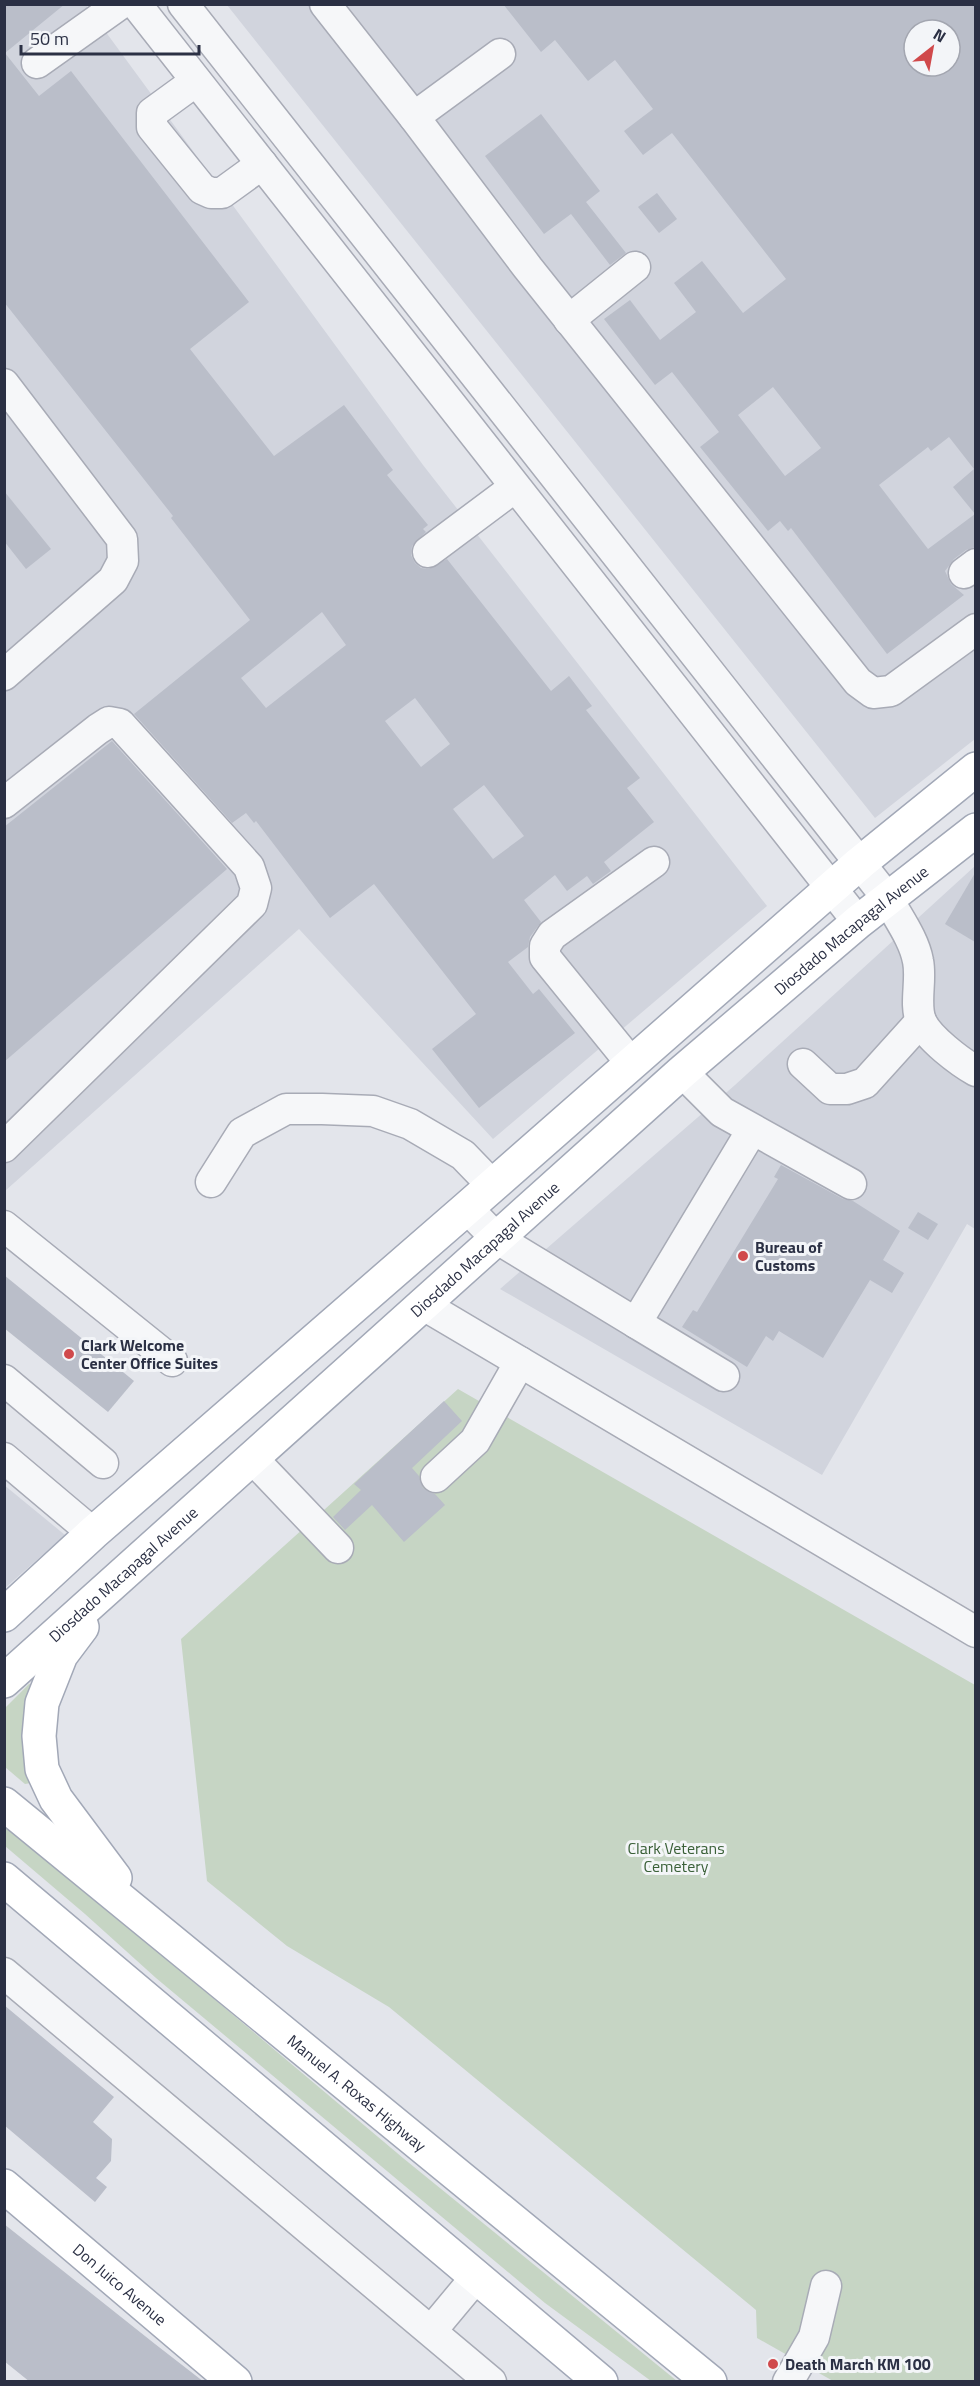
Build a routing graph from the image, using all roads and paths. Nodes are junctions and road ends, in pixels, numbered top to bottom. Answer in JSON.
{"nodes":[{"id":1,"x":120,"y":4,"type":"edge"},
{"id":2,"x":136,"y":4,"type":"edge"},
{"id":3,"x":183,"y":4,"type":"edge"},
{"id":4,"x":325,"y":4,"type":"edge"},
{"id":5,"x":500,"y":54,"type":"dead end"},
{"id":6,"x":37,"y":63,"type":"dead end"},
{"id":7,"x":196,"y":81,"type":"junction"},
{"id":8,"x":414,"y":117,"type":"junction"},
{"id":9,"x":262,"y":164,"type":"junction"},
{"id":10,"x":635,"y":267,"type":"dead end"},
{"id":11,"x":569,"y":320,"type":"junction"},
{"id":12,"x":4,"y":384,"type":"edge"},
{"id":13,"x":515,"y":487,"type":"junction"},
{"id":14,"x":428,"y":552,"type":"dead end"},
{"id":15,"x":975,"y":629,"type":"edge"},
{"id":16,"x":6,"y":670,"type":"edge"},
{"id":17,"x":975,"y":769,"type":"edge"},
{"id":18,"x":4,"y":803,"type":"edge"},
{"id":19,"x":975,"y":830,"type":"edge"},
{"id":20,"x":654,"y":862,"type":"dead end"},
{"id":21,"x":860,"y":862,"type":"junction"},
{"id":22,"x":831,"y":888,"type":"junction"},
{"id":23,"x":888,"y":898,"type":"junction"},
{"id":24,"x":858,"y":922,"type":"junction"},
{"id":25,"x":921,"y":1021,"type":"junction"},
{"id":26,"x":631,"y":1063,"type":"junction"},
{"id":27,"x":802,"y":1064,"type":"dead end"},
{"id":28,"x":975,"y":1071,"type":"edge"},
{"id":29,"x":682,"y":1072,"type":"junction"},
{"id":30,"x":752,"y":1130,"type":"junction"},
{"id":31,"x":4,"y":1147,"type":"edge"},
{"id":32,"x":211,"y":1182,"type":"dead end"},
{"id":33,"x":851,"y":1184,"type":"dead end"},
{"id":34,"x":492,"y":1185,"type":"junction"},
{"id":35,"x":467,"y":1208,"type":"junction"},
{"id":36,"x":4,"y":1226,"type":"edge"},
{"id":37,"x":496,"y":1238,"type":"junction"},
{"id":38,"x":422,"y":1304,"type":"junction"},
{"id":39,"x":636,"y":1323,"type":"junction"},
{"id":40,"x":172,"y":1361,"type":"dead end"},
{"id":41,"x":520,"y":1362,"type":"junction"},
{"id":42,"x":724,"y":1376,"type":"dead end"},
{"id":43,"x":4,"y":1380,"type":"edge"},
{"id":44,"x":4,"y":1458,"type":"edge"},
{"id":45,"x":252,"y":1458,"type":"junction"},
{"id":46,"x":103,"y":1463,"type":"dead end"},
{"id":47,"x":436,"y":1477,"type":"dead end"},
{"id":48,"x":93,"y":1533,"type":"junction"},
{"id":49,"x":338,"y":1548,"type":"dead end"},
{"id":50,"x":134,"y":1563,"type":"junction"},
{"id":51,"x":4,"y":1615,"type":"edge"},
{"id":52,"x":975,"y":1632,"type":"edge"},
{"id":53,"x":4,"y":1681,"type":"edge"},
{"id":54,"x":4,"y":1804,"type":"edge"},
{"id":55,"x":4,"y":1880,"type":"edge"},
{"id":56,"x":140,"y":1913,"type":"junction"},
{"id":57,"x":4,"y":1972,"type":"edge"},
{"id":58,"x":4,"y":2186,"type":"edge"},
{"id":59,"x":477,"y":2276,"type":"junction"},
{"id":60,"x":826,"y":2286,"type":"dead end"},
{"id":61,"x":432,"y":2331,"type":"junction"},
{"id":62,"x":235,"y":2382,"type":"edge"},
{"id":63,"x":491,"y":2382,"type":"edge"},
{"id":64,"x":601,"y":2382,"type":"edge"},
{"id":65,"x":710,"y":2382,"type":"edge"},
{"id":66,"x":788,"y":2382,"type":"edge"}],
"edges":[{"from":1,"to":6,"type":"street"},
{"from":2,"to":7,"type":"street"},
{"from":3,"to":21,"type":"street"},
{"from":4,"to":8,"type":"street"},
{"from":5,"to":8,"type":"street"},
{"from":7,"to":9,"type":"street"},
{"from":7,"to":9,"type":"street"},
{"from":8,"to":11,"type":"street"},
{"from":9,"to":13,"type":"street"},
{"from":10,"to":11,"type":"street"},
{"from":11,"to":15,"type":"street"},
{"from":12,"to":16,"type":"street"},
{"from":13,"to":14,"type":"street"},
{"from":13,"to":22,"type":"street"},
{"from":17,"to":21,"type":"main road"},
{"from":18,"to":31,"type":"street"},
{"from":19,"to":23,"type":"main road","name":"Diosdado Macapagal Avenue"},
{"from":20,"to":26,"type":"street"},
{"from":21,"to":22,"type":"main road"},
{"from":21,"to":23,"type":"street"},
{"from":22,"to":24,"type":"street"},
{"from":22,"to":26,"type":"main road"},
{"from":23,"to":24,"type":"main road","name":"Diosdado Macapagal Avenue"},
{"from":23,"to":25,"type":"street"},
{"from":24,"to":29,"type":"main road","name":"Diosdado Macapagal Avenue"},
{"from":25,"to":27,"type":"street"},
{"from":25,"to":28,"type":"street"},
{"from":26,"to":34,"type":"main road"},
{"from":29,"to":30,"type":"street"},
{"from":29,"to":37,"type":"main road","name":"Diosdado Macapagal Avenue"},
{"from":30,"to":33,"type":"street"},
{"from":30,"to":39,"type":"street"},
{"from":32,"to":34,"type":"street"},
{"from":34,"to":35,"type":"main road"},
{"from":35,"to":37,"type":"street"},
{"from":35,"to":48,"type":"main road"},
{"from":36,"to":40,"type":"street"},
{"from":37,"to":38,"type":"main road","name":"Diosdado Macapagal Avenue"},
{"from":37,"to":39,"type":"street"},
{"from":38,"to":41,"type":"street"},
{"from":38,"to":45,"type":"main road","name":"Diosdado Macapagal Avenue"},
{"from":39,"to":42,"type":"street"},
{"from":41,"to":47,"type":"street"},
{"from":41,"to":52,"type":"street"},
{"from":43,"to":46,"type":"street"},
{"from":44,"to":48,"type":"street"},
{"from":45,"to":49,"type":"street"},
{"from":45,"to":50,"type":"main road","name":"Diosdado Macapagal Avenue"},
{"from":48,"to":51,"type":"main road"},
{"from":50,"to":53,"type":"main road","name":"Diosdado Macapagal Avenue"},
{"from":50,"to":56,"type":"main road"},
{"from":54,"to":56,"type":"main road","name":"Manuel A. Roxas Highway"},
{"from":55,"to":59,"type":"main road"},
{"from":56,"to":65,"type":"main road","name":"Manuel A. Roxas Highway"},
{"from":57,"to":61,"type":"street"},
{"from":58,"to":62,"type":"main road","name":"Don Juico Avenue"},
{"from":59,"to":61,"type":"street"},
{"from":59,"to":64,"type":"main road"},
{"from":60,"to":66,"type":"street"},
{"from":61,"to":63,"type":"street"}]}
